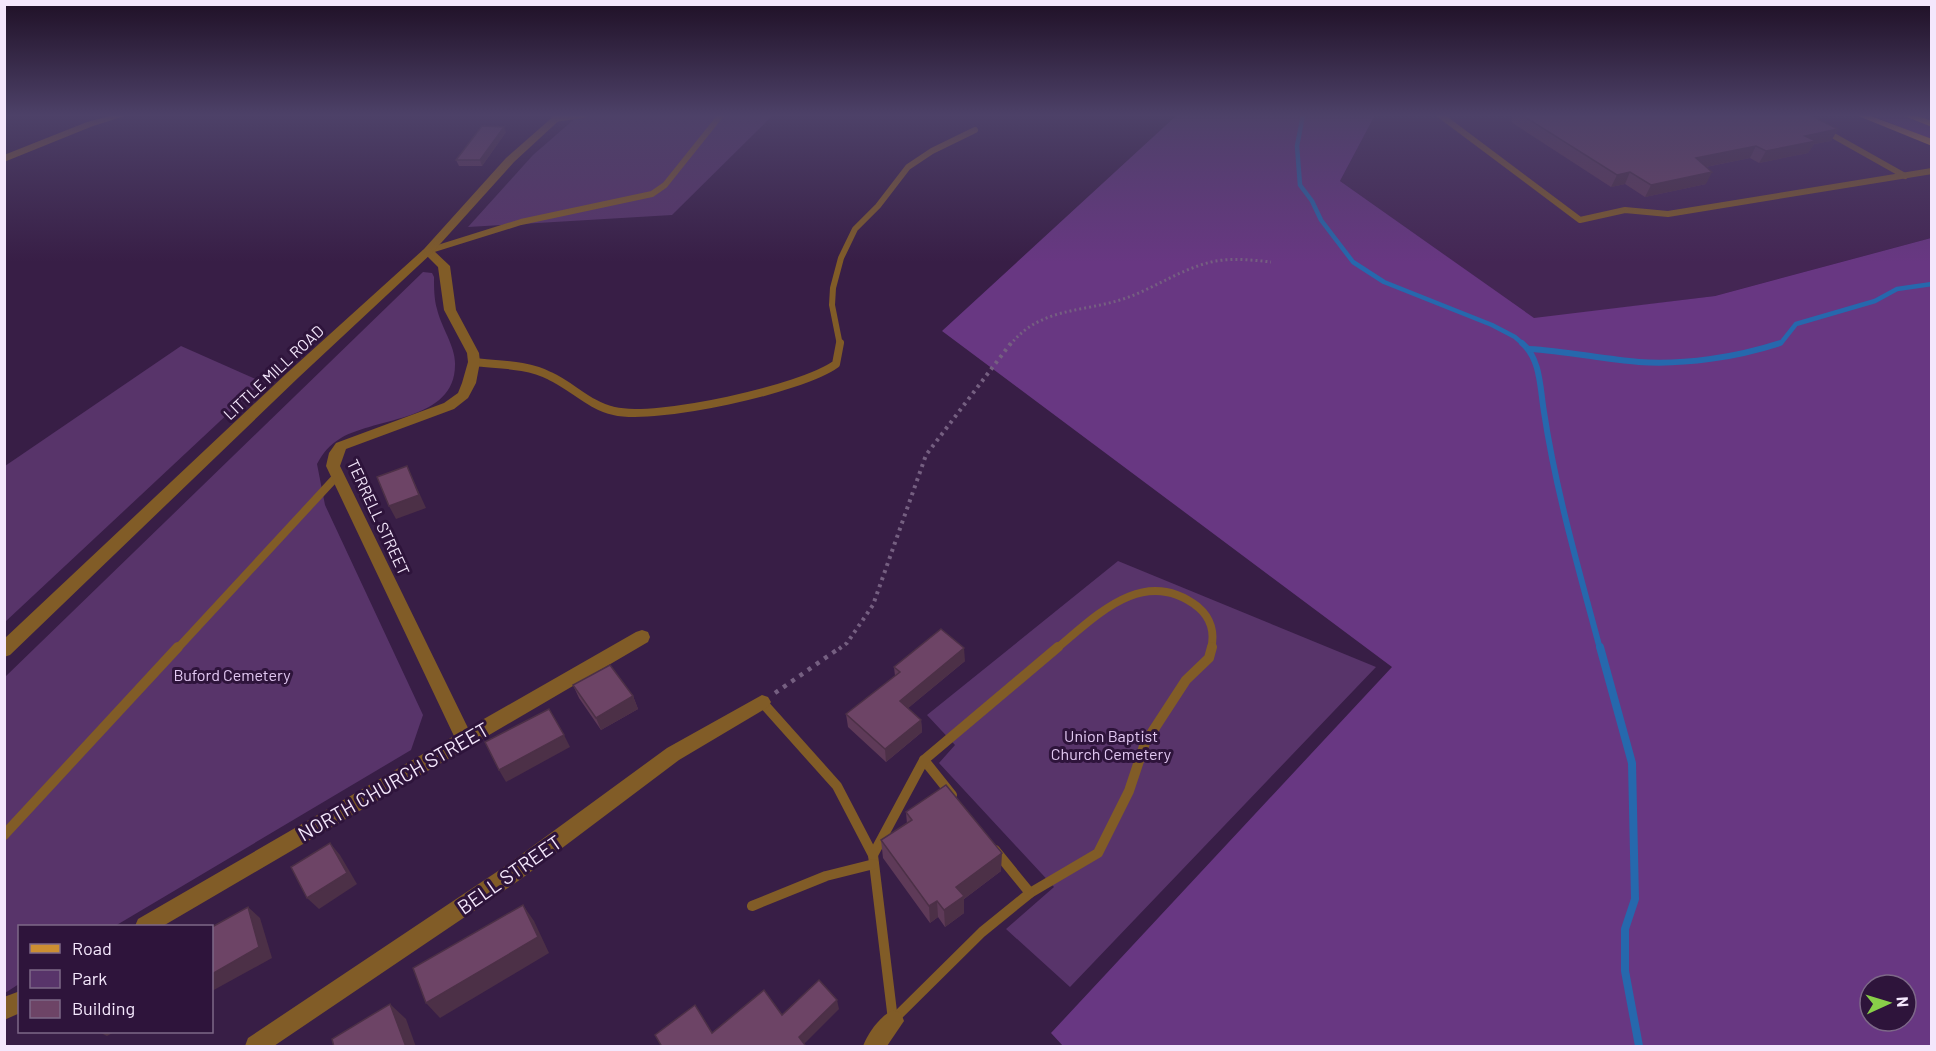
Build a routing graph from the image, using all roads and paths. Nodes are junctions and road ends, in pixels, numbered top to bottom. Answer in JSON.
{"nodes":[{"id":1,"x":506,"y":164,"type":"edge"},
{"id":2,"x":682,"y":164,"type":"edge"},
{"id":3,"x":913,"y":164,"type":"edge"},
{"id":4,"x":1505,"y":164,"type":"edge"},
{"id":5,"x":1883,"y":164,"type":"edge"},
{"id":6,"x":1932,"y":171,"type":"edge"},
{"id":7,"x":1905,"y":176,"type":"junction"},
{"id":8,"x":428,"y":251,"type":"junction"},
{"id":9,"x":1271,"y":262,"type":"dead end"},
{"id":10,"x":474,"y":362,"type":"junction"},
{"id":11,"x":337,"y":476,"type":"junction"},
{"id":12,"x":642,"y":638,"type":"dead end"},
{"id":13,"x":4,"y":650,"type":"edge"},
{"id":14,"x":762,"y":702,"type":"junction"},
{"id":15,"x":464,"y":739,"type":"junction"},
{"id":16,"x":924,"y":760,"type":"junction"},
{"id":17,"x":959,"y":804,"type":"edge"},
{"id":18,"x":4,"y":836,"type":"edge"},
{"id":19,"x":987,"y":840,"type":"edge"},
{"id":20,"x":873,"y":860,"type":"junction"},
{"id":21,"x":1030,"y":893,"type":"junction"},
{"id":22,"x":752,"y":906,"type":"dead end"},
{"id":23,"x":148,"y":925,"type":"edge"},
{"id":24,"x":18,"y":1001,"type":"edge"},
{"id":25,"x":4,"y":1009,"type":"edge"},
{"id":26,"x":893,"y":1021,"type":"junction"},
{"id":27,"x":256,"y":1047,"type":"edge"},
{"id":28,"x":874,"y":1047,"type":"edge"}],
"edges":[{"from":1,"to":8,"type":"street","name":"LITTLE MILL ROAD"},
{"from":2,"to":8,"type":"lane"},
{"from":3,"to":10,"type":"lane"},
{"from":4,"to":7,"type":"lane"},
{"from":5,"to":7,"type":"lane"},
{"from":6,"to":7,"type":"lane"},
{"from":8,"to":10,"type":"street"},
{"from":8,"to":13,"type":"street","name":"LITTLE MILL ROAD"},
{"from":9,"to":14,"type":"path"},
{"from":10,"to":11,"type":"street","name":"TERRELL STREET"},
{"from":11,"to":15,"type":"street","name":"TERRELL STREET"},
{"from":11,"to":18,"type":"lane"},
{"from":12,"to":15,"type":"street","name":"NORTH CHURCH STREET"},
{"from":14,"to":20,"type":"lane"},
{"from":14,"to":27,"type":"street","name":"BELL STREET"},
{"from":15,"to":23,"type":"street","name":"NORTH CHURCH STREET"},
{"from":16,"to":17,"type":"lane"},
{"from":16,"to":20,"type":"lane"},
{"from":16,"to":21,"type":"lane"},
{"from":19,"to":21,"type":"lane"},
{"from":20,"to":22,"type":"lane"},
{"from":20,"to":26,"type":"lane"},
{"from":21,"to":26,"type":"lane"},
{"from":24,"to":25,"type":"street"},
{"from":26,"to":28,"type":"street"}]}
